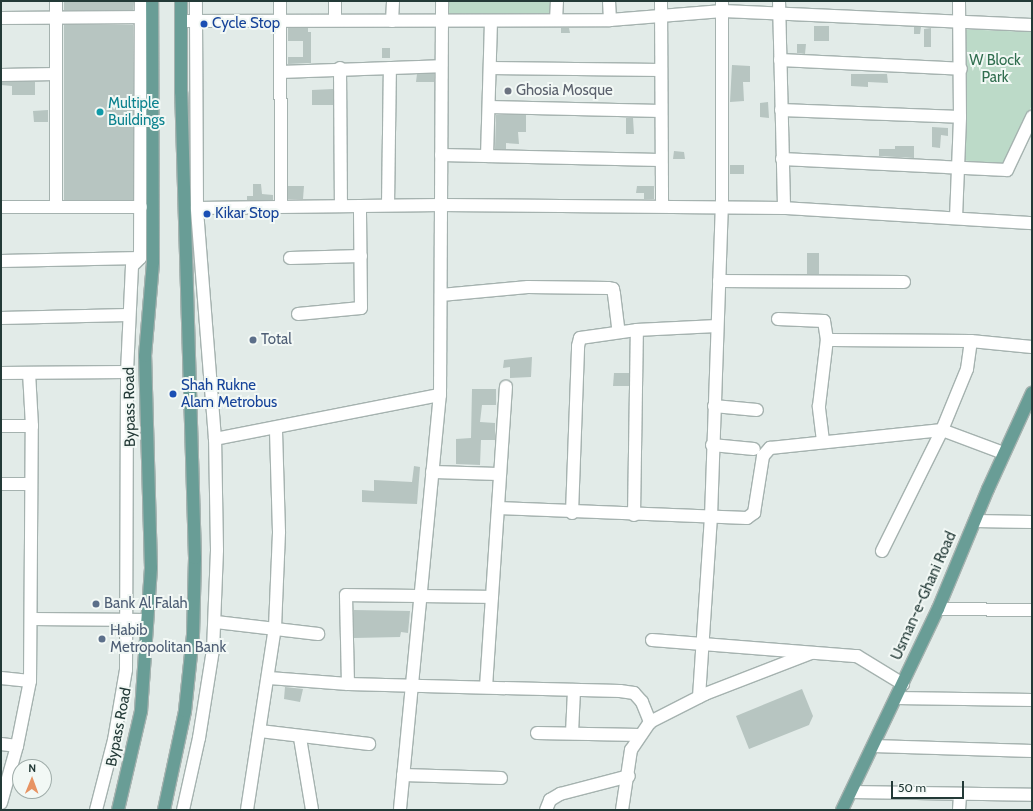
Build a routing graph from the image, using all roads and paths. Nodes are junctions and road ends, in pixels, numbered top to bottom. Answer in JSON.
{"nodes":[{"id":1,"x":56,"y":1,"type":"edge"},
{"id":2,"x":141,"y":1,"type":"edge"},
{"id":3,"x":152,"y":1,"type":"edge"},
{"id":4,"x":181,"y":1,"type":"edge"},
{"id":5,"x":196,"y":1,"type":"edge"},
{"id":6,"x":280,"y":1,"type":"edge"},
{"id":7,"x":335,"y":1,"type":"edge"},
{"id":8,"x":393,"y":1,"type":"edge"},
{"id":9,"x":442,"y":1,"type":"edge"},
{"id":10,"x":557,"y":1,"type":"edge"},
{"id":11,"x":610,"y":1,"type":"edge"},
{"id":12,"x":661,"y":1,"type":"edge"},
{"id":13,"x":779,"y":1,"type":"edge"},
{"id":14,"x":959,"y":1,"type":"edge"},
{"id":15,"x":723,"y":6,"type":"edge"},
{"id":16,"x":779,"y":14,"type":"junction"},
{"id":17,"x":56,"y":17,"type":"junction"},
{"id":18,"x":146,"y":17,"type":"junction"},
{"id":19,"x":1,"y":18,"type":"edge"},
{"id":20,"x":661,"y":18,"type":"junction"},
{"id":21,"x":195,"y":20,"type":"junction"},
{"id":22,"x":280,"y":20,"type":"junction"},
{"id":23,"x":335,"y":20,"type":"junction"},
{"id":24,"x":392,"y":20,"type":"junction"},
{"id":25,"x":556,"y":20,"type":"junction"},
{"id":26,"x":610,"y":20,"type":"junction"},
{"id":27,"x":181,"y":21,"type":"junction"},
{"id":28,"x":441,"y":21,"type":"junction"},
{"id":29,"x":491,"y":21,"type":"junction"},
{"id":30,"x":959,"y":23,"type":"junction"},
{"id":31,"x":1032,"y":25,"type":"edge"},
{"id":32,"x":780,"y":60,"type":"junction"},
{"id":33,"x":440,"y":66,"type":"junction"},
{"id":34,"x":340,"y":68,"type":"junction"},
{"id":35,"x":390,"y":68,"type":"junction"},
{"id":36,"x":490,"y":68,"type":"junction"},
{"id":37,"x":960,"y":69,"type":"junction"},
{"id":38,"x":661,"y":70,"type":"junction"},
{"id":39,"x":280,"y":72,"type":"junction"},
{"id":40,"x":56,"y":74,"type":"junction"},
{"id":41,"x":1,"y":75,"type":"edge"},
{"id":42,"x":489,"y":107,"type":"junction"},
{"id":43,"x":781,"y":110,"type":"junction"},
{"id":44,"x":661,"y":111,"type":"junction"},
{"id":45,"x":960,"y":117,"type":"junction"},
{"id":46,"x":1032,"y":117,"type":"edge"},
{"id":47,"x":441,"y":155,"type":"junction"},
{"id":48,"x":488,"y":156,"type":"junction"},
{"id":49,"x":782,"y":159,"type":"junction"},
{"id":50,"x":660,"y":160,"type":"junction"},
{"id":51,"x":958,"y":168,"type":"junction"},
{"id":52,"x":388,"y":205,"type":"junction"},
{"id":53,"x":441,"y":205,"type":"junction"},
{"id":54,"x":56,"y":206,"type":"junction"},
{"id":55,"x":281,"y":206,"type":"junction"},
{"id":56,"x":341,"y":206,"type":"junction"},
{"id":57,"x":360,"y":206,"type":"junction"},
{"id":58,"x":662,"y":206,"type":"junction"},
{"id":59,"x":1,"y":207,"type":"edge"},
{"id":60,"x":142,"y":207,"type":"junction"},
{"id":61,"x":197,"y":208,"type":"junction"},
{"id":62,"x":722,"y":208,"type":"junction"},
{"id":63,"x":784,"y":208,"type":"junction"},
{"id":64,"x":956,"y":218,"type":"junction"},
{"id":65,"x":1032,"y":223,"type":"edge"},
{"id":66,"x":361,"y":256,"type":"junction"},
{"id":67,"x":140,"y":258,"type":"junction"},
{"id":68,"x":290,"y":258,"type":"dead end"},
{"id":69,"x":1,"y":261,"type":"edge"},
{"id":70,"x":718,"y":281,"type":"junction"},
{"id":71,"x":904,"y":282,"type":"dead end"},
{"id":72,"x":441,"y":295,"type":"junction"},
{"id":73,"x":298,"y":314,"type":"dead end"},
{"id":74,"x":128,"y":315,"type":"junction"},
{"id":75,"x":1,"y":318,"type":"edge"},
{"id":76,"x":778,"y":319,"type":"dead end"},
{"id":77,"x":716,"y":326,"type":"junction"},
{"id":78,"x":637,"y":330,"type":"junction"},
{"id":79,"x":619,"y":332,"type":"junction"},
{"id":80,"x":828,"y":339,"type":"junction"},
{"id":81,"x":971,"y":341,"type":"junction"},
{"id":82,"x":1032,"y":348,"type":"edge"},
{"id":83,"x":127,"y":372,"type":"junction"},
{"id":84,"x":1,"y":373,"type":"edge"},
{"id":85,"x":29,"y":373,"type":"junction"},
{"id":86,"x":506,"y":387,"type":"dead end"},
{"id":87,"x":1032,"y":394,"type":"edge"},
{"id":88,"x":440,"y":395,"type":"junction"},
{"id":89,"x":714,"y":406,"type":"junction"},
{"id":90,"x":756,"y":410,"type":"dead end"},
{"id":91,"x":1,"y":426,"type":"edge"},
{"id":92,"x":32,"y":426,"type":"junction"},
{"id":93,"x":276,"y":428,"type":"junction"},
{"id":94,"x":942,"y":430,"type":"junction"},
{"id":95,"x":215,"y":439,"type":"junction"},
{"id":96,"x":823,"y":441,"type":"junction"},
{"id":97,"x":712,"y":445,"type":"junction"},
{"id":98,"x":754,"y":449,"type":"dead end"},
{"id":99,"x":1004,"y":453,"type":"junction"},
{"id":100,"x":432,"y":472,"type":"junction"},
{"id":101,"x":500,"y":474,"type":"junction"},
{"id":102,"x":1,"y":484,"type":"edge"},
{"id":103,"x":32,"y":484,"type":"junction"},
{"id":104,"x":498,"y":508,"type":"junction"},
{"id":105,"x":572,"y":513,"type":"junction"},
{"id":106,"x":634,"y":515,"type":"junction"},
{"id":107,"x":711,"y":517,"type":"junction"},
{"id":108,"x":975,"y":521,"type":"junction"},
{"id":109,"x":1032,"y":522,"type":"edge"},
{"id":110,"x":882,"y":551,"type":"dead end"},
{"id":111,"x":421,"y":595,"type":"junction"},
{"id":112,"x":492,"y":596,"type":"junction"},
{"id":113,"x":938,"y":609,"type":"junction"},
{"id":114,"x":1032,"y":610,"type":"edge"},
{"id":115,"x":32,"y":619,"type":"junction"},
{"id":116,"x":128,"y":619,"type":"junction"},
{"id":117,"x":147,"y":620,"type":"junction"},
{"id":118,"x":216,"y":622,"type":"junction"},
{"id":119,"x":275,"y":628,"type":"junction"},
{"id":120,"x":318,"y":634,"type":"dead end"},
{"id":121,"x":652,"y":640,"type":"dead end"},
{"id":122,"x":702,"y":644,"type":"junction"},
{"id":123,"x":811,"y":654,"type":"junction"},
{"id":124,"x":1,"y":678,"type":"edge"},
{"id":125,"x":269,"y":678,"type":"junction"},
{"id":126,"x":30,"y":681,"type":"junction"},
{"id":127,"x":348,"y":684,"type":"junction"},
{"id":128,"x":902,"y":684,"type":"junction"},
{"id":129,"x":412,"y":685,"type":"junction"},
{"id":130,"x":486,"y":687,"type":"junction"},
{"id":131,"x":574,"y":690,"type":"junction"},
{"id":132,"x":699,"y":697,"type":"junction"},
{"id":133,"x":896,"y":698,"type":"junction"},
{"id":134,"x":1032,"y":700,"type":"edge"},
{"id":135,"x":650,"y":722,"type":"junction"},
{"id":136,"x":260,"y":731,"type":"junction"},
{"id":137,"x":537,"y":733,"type":"dead end"},
{"id":138,"x":572,"y":733,"type":"junction"},
{"id":139,"x":640,"y":735,"type":"junction"},
{"id":140,"x":300,"y":738,"type":"junction"},
{"id":141,"x":1,"y":744,"type":"edge"},
{"id":142,"x":369,"y":744,"type":"dead end"},
{"id":143,"x":17,"y":746,"type":"junction"},
{"id":144,"x":873,"y":746,"type":"junction"},
{"id":145,"x":1032,"y":751,"type":"edge"},
{"id":146,"x":404,"y":775,"type":"junction"},
{"id":147,"x":629,"y":776,"type":"junction"},
{"id":148,"x":501,"y":778,"type":"dead end"},
{"id":149,"x":851,"y":792,"type":"junction"},
{"id":150,"x":960,"y":795,"type":"junction"},
{"id":151,"x":1032,"y":795,"type":"edge"},
{"id":152,"x":1,"y":803,"type":"edge"},
{"id":153,"x":96,"y":810,"type":"edge"},
{"id":154,"x":118,"y":810,"type":"edge"},
{"id":155,"x":164,"y":810,"type":"edge"},
{"id":156,"x":183,"y":810,"type":"edge"},
{"id":157,"x":247,"y":810,"type":"edge"},
{"id":158,"x":312,"y":810,"type":"edge"},
{"id":159,"x":400,"y":810,"type":"edge"},
{"id":160,"x":546,"y":810,"type":"edge"},
{"id":161,"x":622,"y":810,"type":"edge"},
{"id":162,"x":842,"y":810,"type":"edge"},
{"id":163,"x":959,"y":810,"type":"edge"}],
"edges":[{"from":1,"to":17,"type":"street"},
{"from":2,"to":18,"type":"street"},
{"from":3,"to":18,"type":"main road","name":"Bypass Road"},
{"from":4,"to":27,"type":"main road"},
{"from":5,"to":21,"type":"street"},
{"from":6,"to":22,"type":"street"},
{"from":7,"to":23,"type":"street"},
{"from":8,"to":24,"type":"street"},
{"from":9,"to":28,"type":"street"},
{"from":10,"to":25,"type":"street"},
{"from":11,"to":26,"type":"street"},
{"from":12,"to":20,"type":"street"},
{"from":13,"to":16,"type":"street"},
{"from":14,"to":30,"type":"street"},
{"from":15,"to":16,"type":"street"},
{"from":15,"to":20,"type":"street"},
{"from":15,"to":62,"type":"street"},
{"from":16,"to":30,"type":"street"},
{"from":16,"to":32,"type":"street"},
{"from":17,"to":18,"type":"street"},
{"from":17,"to":19,"type":"street"},
{"from":17,"to":40,"type":"street"},
{"from":18,"to":60,"type":"street"},
{"from":18,"to":117,"type":"main road","name":"Bypass Road"},
{"from":20,"to":26,"type":"street"},
{"from":20,"to":38,"type":"street"},
{"from":21,"to":22,"type":"street"},
{"from":21,"to":27,"type":"street"},
{"from":21,"to":61,"type":"street"},
{"from":22,"to":23,"type":"street"},
{"from":22,"to":39,"type":"street"},
{"from":23,"to":24,"type":"street"},
{"from":24,"to":28,"type":"street"},
{"from":25,"to":26,"type":"street"},
{"from":25,"to":29,"type":"street"},
{"from":27,"to":155,"type":"main road"},
{"from":28,"to":29,"type":"street"},
{"from":28,"to":33,"type":"street"},
{"from":29,"to":36,"type":"street"},
{"from":30,"to":31,"type":"street"},
{"from":30,"to":37,"type":"street"},
{"from":32,"to":37,"type":"street"},
{"from":32,"to":43,"type":"street"},
{"from":33,"to":35,"type":"street"},
{"from":33,"to":47,"type":"street"},
{"from":34,"to":35,"type":"street"},
{"from":34,"to":39,"type":"street"},
{"from":34,"to":56,"type":"street"},
{"from":35,"to":52,"type":"street"},
{"from":36,"to":38,"type":"street"},
{"from":36,"to":42,"type":"street"},
{"from":37,"to":45,"type":"street"},
{"from":38,"to":44,"type":"street"},
{"from":39,"to":55,"type":"street"},
{"from":40,"to":41,"type":"street"},
{"from":40,"to":54,"type":"street"},
{"from":42,"to":44,"type":"street"},
{"from":42,"to":48,"type":"street"},
{"from":43,"to":45,"type":"street"},
{"from":43,"to":49,"type":"street"},
{"from":44,"to":50,"type":"street"},
{"from":45,"to":51,"type":"street"},
{"from":46,"to":51,"type":"street"},
{"from":47,"to":48,"type":"street"},
{"from":47,"to":53,"type":"street"},
{"from":48,"to":50,"type":"street"},
{"from":49,"to":51,"type":"street"},
{"from":49,"to":63,"type":"street"},
{"from":50,"to":58,"type":"street"},
{"from":51,"to":64,"type":"street"},
{"from":52,"to":53,"type":"street"},
{"from":52,"to":57,"type":"street"},
{"from":53,"to":58,"type":"street"},
{"from":53,"to":72,"type":"street"},
{"from":54,"to":59,"type":"street"},
{"from":54,"to":60,"type":"street"},
{"from":55,"to":56,"type":"street"},
{"from":55,"to":61,"type":"street"},
{"from":56,"to":57,"type":"street"},
{"from":57,"to":66,"type":"street"},
{"from":58,"to":62,"type":"street"},
{"from":60,"to":67,"type":"street"},
{"from":61,"to":95,"type":"street"},
{"from":62,"to":63,"type":"street"},
{"from":62,"to":70,"type":"street"},
{"from":63,"to":64,"type":"street"},
{"from":64,"to":65,"type":"street"},
{"from":66,"to":68,"type":"street"},
{"from":66,"to":73,"type":"street"},
{"from":67,"to":69,"type":"street"},
{"from":67,"to":74,"type":"street"},
{"from":70,"to":71,"type":"street"},
{"from":70,"to":77,"type":"street"},
{"from":72,"to":79,"type":"street"},
{"from":72,"to":88,"type":"street"},
{"from":74,"to":75,"type":"street"},
{"from":74,"to":83,"type":"street"},
{"from":76,"to":80,"type":"street"},
{"from":77,"to":78,"type":"street"},
{"from":77,"to":89,"type":"street"},
{"from":78,"to":79,"type":"street"},
{"from":78,"to":106,"type":"street"},
{"from":79,"to":105,"type":"street"},
{"from":80,"to":81,"type":"street"},
{"from":80,"to":96,"type":"street"},
{"from":81,"to":82,"type":"street"},
{"from":81,"to":94,"type":"street"},
{"from":83,"to":85,"type":"street"},
{"from":83,"to":116,"type":"street"},
{"from":84,"to":85,"type":"street"},
{"from":85,"to":92,"type":"street"},
{"from":86,"to":101,"type":"street"},
{"from":87,"to":99,"type":"main road","name":"Usman-e-Ghani Road"},
{"from":88,"to":93,"type":"street"},
{"from":88,"to":100,"type":"street"},
{"from":89,"to":90,"type":"street"},
{"from":89,"to":97,"type":"street"},
{"from":91,"to":92,"type":"street"},
{"from":92,"to":103,"type":"street"},
{"from":93,"to":95,"type":"street"},
{"from":93,"to":119,"type":"street"},
{"from":94,"to":96,"type":"street"},
{"from":94,"to":99,"type":"street"},
{"from":94,"to":110,"type":"street"},
{"from":95,"to":118,"type":"street"},
{"from":96,"to":107,"type":"street"},
{"from":97,"to":98,"type":"street"},
{"from":97,"to":107,"type":"street"},
{"from":99,"to":108,"type":"main road","name":"Usman-e-Ghani Road"},
{"from":100,"to":101,"type":"street"},
{"from":100,"to":111,"type":"street"},
{"from":101,"to":104,"type":"street"},
{"from":102,"to":103,"type":"street"},
{"from":103,"to":115,"type":"street"},
{"from":104,"to":105,"type":"street"},
{"from":104,"to":112,"type":"street"},
{"from":105,"to":106,"type":"street"},
{"from":106,"to":107,"type":"street"},
{"from":107,"to":122,"type":"street"},
{"from":108,"to":109,"type":"street"},
{"from":108,"to":113,"type":"main road","name":"Usman-e-Ghani Road"},
{"from":111,"to":112,"type":"street"},
{"from":111,"to":127,"type":"street"},
{"from":111,"to":129,"type":"street"},
{"from":112,"to":130,"type":"street"},
{"from":113,"to":114,"type":"street"},
{"from":113,"to":128,"type":"main road","name":"Usman-e-Ghani Road"},
{"from":115,"to":116,"type":"street"},
{"from":115,"to":126,"type":"street"},
{"from":116,"to":117,"type":"street"},
{"from":116,"to":153,"type":"street"},
{"from":117,"to":154,"type":"main road","name":"Bypass Road"},
{"from":118,"to":119,"type":"street"},
{"from":118,"to":156,"type":"street"},
{"from":119,"to":120,"type":"street"},
{"from":119,"to":125,"type":"street"},
{"from":121,"to":122,"type":"street"},
{"from":122,"to":123,"type":"street"},
{"from":122,"to":132,"type":"street"},
{"from":123,"to":128,"type":"street"},
{"from":123,"to":132,"type":"street"},
{"from":124,"to":126,"type":"street"},
{"from":125,"to":127,"type":"street"},
{"from":125,"to":136,"type":"street"},
{"from":126,"to":143,"type":"street"},
{"from":127,"to":129,"type":"street"},
{"from":128,"to":133,"type":"main road","name":"Usman-e-Ghani Road"},
{"from":129,"to":130,"type":"street"},
{"from":129,"to":146,"type":"street"},
{"from":130,"to":131,"type":"street"},
{"from":131,"to":135,"type":"street"},
{"from":131,"to":138,"type":"street"},
{"from":132,"to":135,"type":"street"},
{"from":133,"to":134,"type":"street"},
{"from":133,"to":144,"type":"main road","name":"Usman-e-Ghani Road"},
{"from":135,"to":139,"type":"street"},
{"from":136,"to":140,"type":"street"},
{"from":136,"to":157,"type":"street"},
{"from":137,"to":138,"type":"street"},
{"from":138,"to":139,"type":"street"},
{"from":139,"to":147,"type":"street"},
{"from":140,"to":142,"type":"street"},
{"from":140,"to":158,"type":"street"},
{"from":141,"to":143,"type":"street"},
{"from":143,"to":152,"type":"street"},
{"from":144,"to":145,"type":"street"},
{"from":144,"to":149,"type":"main road","name":"Usman-e-Ghani Road"},
{"from":146,"to":148,"type":"street"},
{"from":146,"to":159,"type":"street"},
{"from":147,"to":160,"type":"street"},
{"from":147,"to":161,"type":"street"},
{"from":149,"to":150,"type":"street"},
{"from":149,"to":162,"type":"main road","name":"Usman-e-Ghani Road"},
{"from":150,"to":151,"type":"street"},
{"from":150,"to":163,"type":"street"}]}
